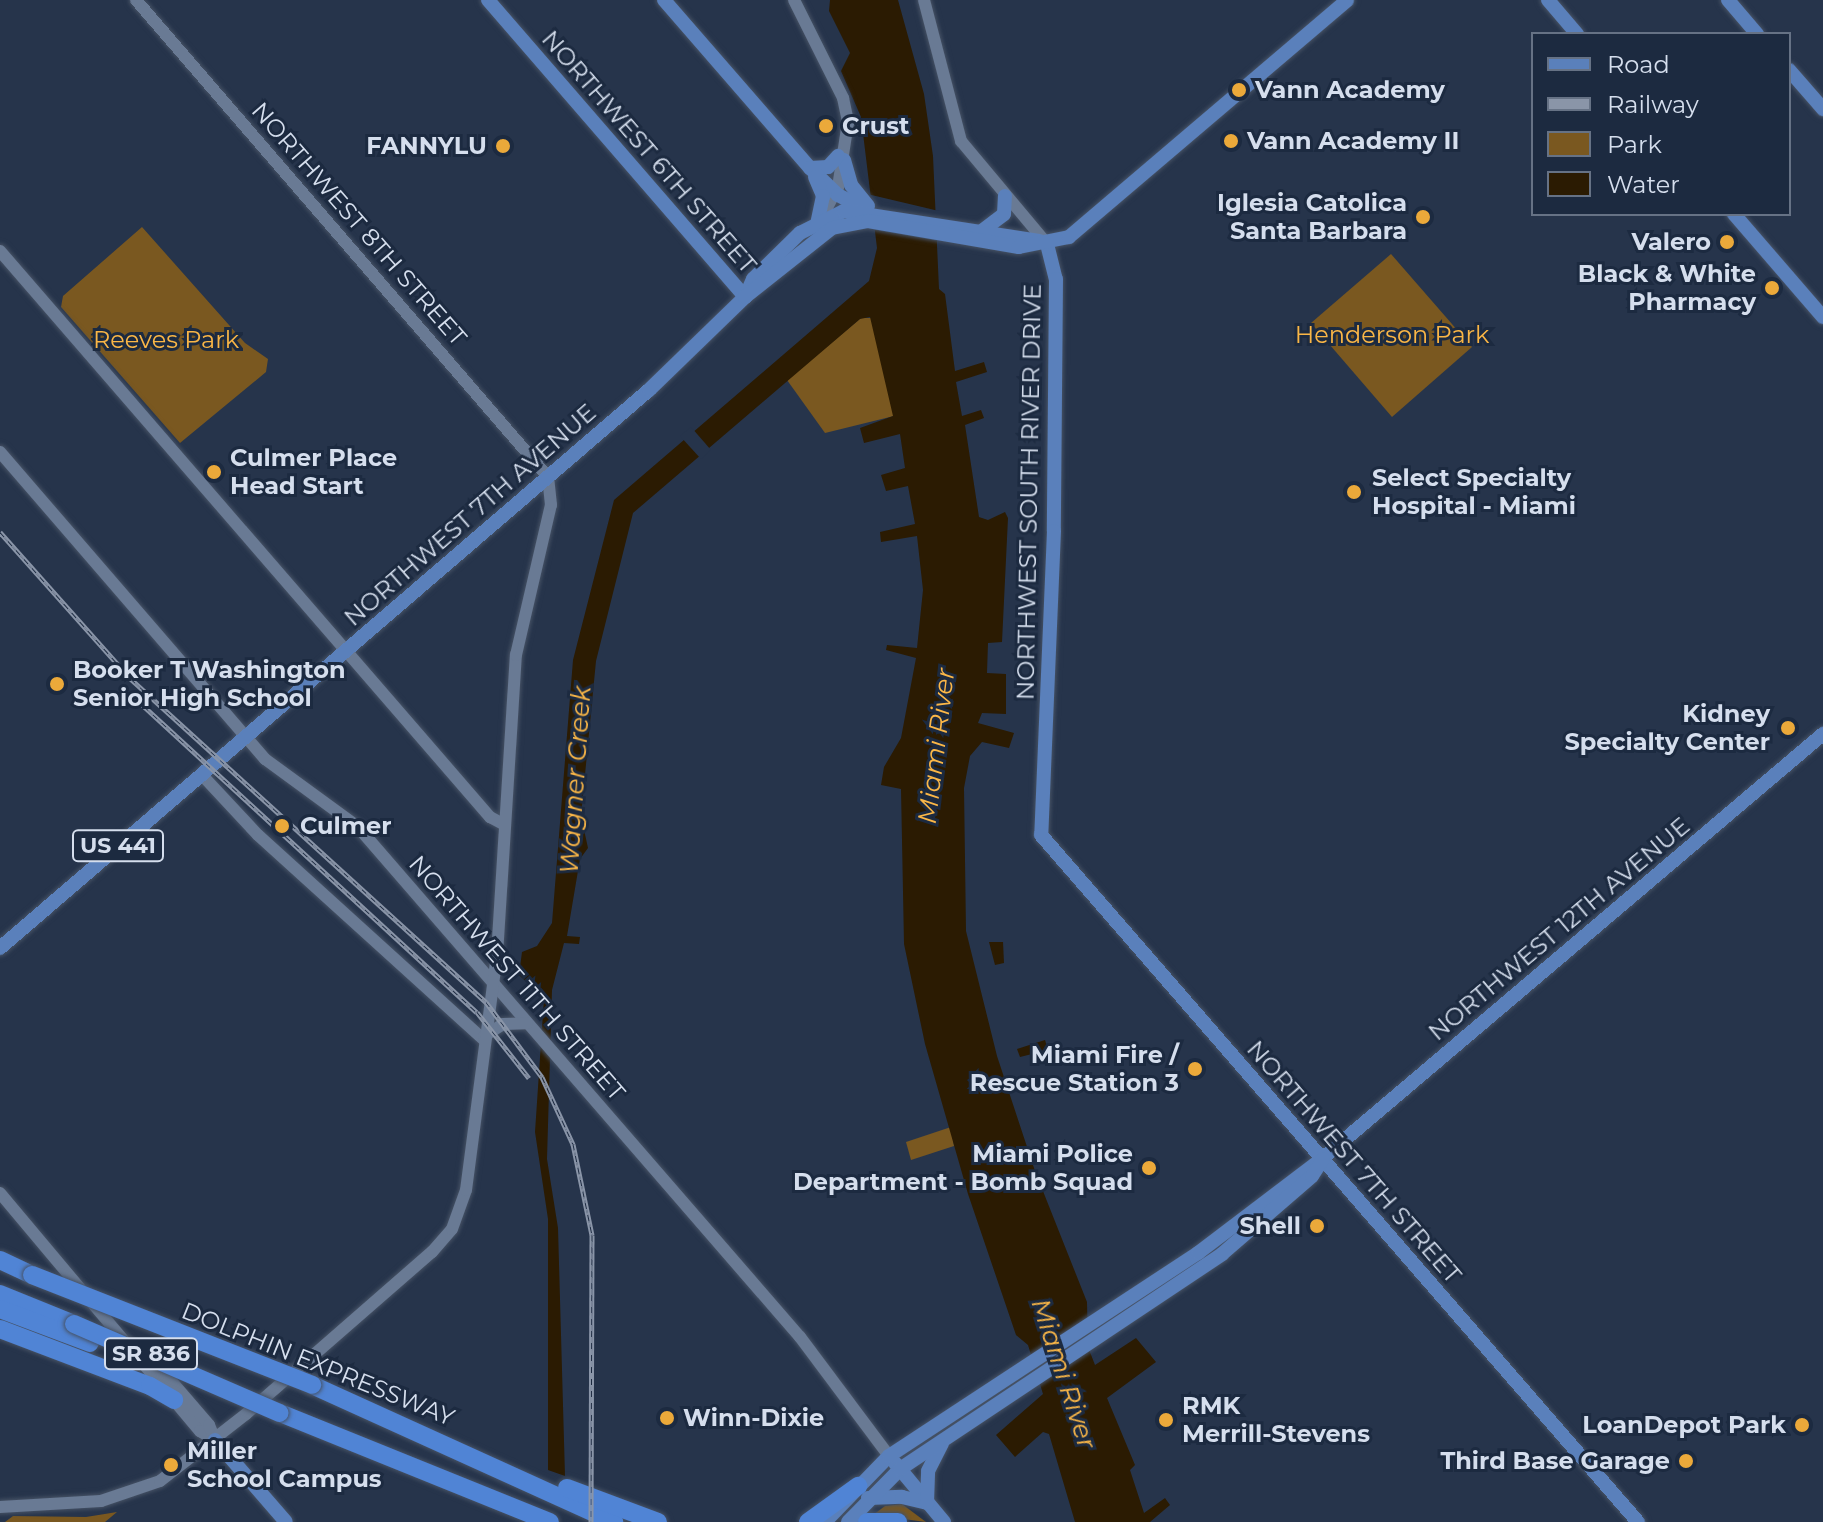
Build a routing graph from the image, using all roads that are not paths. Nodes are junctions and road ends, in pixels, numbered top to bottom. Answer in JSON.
{"nodes":[{"id":1,"x":136,"y":0,"type":"edge"},
{"id":2,"x":488,"y":0,"type":"edge"},
{"id":3,"x":664,"y":0,"type":"edge"},
{"id":4,"x":794,"y":0,"type":"edge"},
{"id":5,"x":924,"y":0,"type":"edge"},
{"id":6,"x":1347,"y":0,"type":"edge"},
{"id":7,"x":1548,"y":0,"type":"edge"},
{"id":8,"x":1728,"y":0,"type":"edge"},
{"id":9,"x":1575,"y":32,"type":"edge"},
{"id":10,"x":1755,"y":32,"type":"edge"},
{"id":11,"x":1791,"y":72,"type":"edge"},
{"id":12,"x":1823,"y":109,"type":"edge"},
{"id":13,"x":841,"y":158,"type":"junction"},
{"id":14,"x":810,"y":168,"type":"junction"},
{"id":15,"x":834,"y":191,"type":"junction"},
{"id":16,"x":1005,"y":196,"type":"junction"},
{"id":17,"x":851,"y":206,"type":"junction"},
{"id":18,"x":1736,"y":216,"type":"edge"},
{"id":19,"x":821,"y":218,"type":"junction"},
{"id":20,"x":983,"y":230,"type":"junction"},
{"id":21,"x":965,"y":233,"type":"junction"},
{"id":22,"x":1047,"y":244,"type":"junction"},
{"id":23,"x":0,"y":251,"type":"edge"},
{"id":24,"x":767,"y":283,"type":"junction"},
{"id":25,"x":745,"y":297,"type":"junction"},
{"id":26,"x":1823,"y":317,"type":"edge"},
{"id":27,"x":0,"y":452,"type":"edge"},
{"id":28,"x":548,"y":477,"type":"junction"},
{"id":29,"x":345,"y":652,"type":"junction"},
{"id":30,"x":1823,"y":734,"type":"edge"},
{"id":31,"x":246,"y":737,"type":"junction"},
{"id":32,"x":202,"y":775,"type":"junction"},
{"id":33,"x":505,"y":825,"type":"junction"},
{"id":34,"x":1039,"y":829,"type":"joint"},
{"id":35,"x":0,"y":948,"type":"edge"},
{"id":36,"x":492,"y":984,"type":"junction"},
{"id":37,"x":487,"y":1006,"type":"junction"},
{"id":38,"x":461,"y":1018,"type":"junction"},
{"id":39,"x":531,"y":1028,"type":"junction"},
{"id":40,"x":484,"y":1038,"type":"junction"},
{"id":41,"x":1323,"y":1158,"type":"junction"},
{"id":42,"x":0,"y":1193,"type":"edge"},
{"id":43,"x":0,"y":1260,"type":"edge"},
{"id":44,"x":1189,"y":1267,"type":"junction"},
{"id":45,"x":0,"y":1294,"type":"edge"},
{"id":46,"x":0,"y":1309,"type":"edge"},
{"id":47,"x":0,"y":1329,"type":"edge"},
{"id":48,"x":151,"y":1368,"type":"junction"},
{"id":49,"x":225,"y":1390,"type":"junction"},
{"id":50,"x":174,"y":1400,"type":"junction"},
{"id":51,"x":944,"y":1438,"type":"junction"},
{"id":52,"x":215,"y":1440,"type":"junction"},
{"id":53,"x":889,"y":1456,"type":"junction"},
{"id":54,"x":403,"y":1464,"type":"junction"},
{"id":55,"x":900,"y":1469,"type":"junction"},
{"id":56,"x":536,"y":1483,"type":"junction"},
{"id":57,"x":863,"y":1492,"type":"junction"},
{"id":58,"x":927,"y":1503,"type":"junction"},
{"id":59,"x":0,"y":1507,"type":"edge"},
{"id":60,"x":286,"y":1522,"type":"edge"},
{"id":61,"x":519,"y":1522,"type":"edge"},
{"id":62,"x":550,"y":1522,"type":"edge"},
{"id":63,"x":614,"y":1522,"type":"edge"},
{"id":64,"x":658,"y":1522,"type":"edge"},
{"id":65,"x":808,"y":1522,"type":"edge"},
{"id":66,"x":825,"y":1522,"type":"edge"},
{"id":67,"x":848,"y":1522,"type":"edge"},
{"id":68,"x":867,"y":1522,"type":"edge"},
{"id":69,"x":898,"y":1522,"type":"edge"},
{"id":70,"x":944,"y":1522,"type":"edge"},
{"id":71,"x":1638,"y":1522,"type":"edge"}],
"edges":[{"from":1,"to":28,"type":"street","name":"NORTHWEST 8TH STREET"},
{"from":2,"to":25,"type":"main road","name":"NORTHWEST 6TH STREET"},
{"from":3,"to":14,"type":"main road"},
{"from":4,"to":13,"type":"street"},
{"from":5,"to":16,"type":"street","name":"NORTHWEST SOUTH RIVER DRIVE"},
{"from":6,"to":22,"type":"main road","number":"US 441"},
{"from":7,"to":9,"type":"main road"},
{"from":8,"to":10,"type":"main road"},
{"from":11,"to":12,"type":"main road"},
{"from":13,"to":14,"type":"main road"},
{"from":13,"to":15,"type":"street"},
{"from":13,"to":17,"type":"main road"},
{"from":14,"to":15,"type":"main road"},
{"from":14,"to":19,"type":"main road"},
{"from":15,"to":17,"type":"main road"},
{"from":15,"to":19,"type":"street"},
{"from":16,"to":20,"type":"main road"},
{"from":16,"to":22,"type":"street","name":"NORTHWEST SOUTH RIVER DRIVE"},
{"from":17,"to":19,"type":"main road","name":"NORTHWEST 7TH AVENUE","number":"US 441"},
{"from":17,"to":21,"type":"main road","name":"NORTHWEST 7TH AVENUE","number":"US 441"},
{"from":17,"to":21,"type":"main road","name":"NORTHWEST 7TH AVENUE","number":"US 441"},
{"from":17,"to":24,"type":"main road","name":"NORTHWEST 7TH AVENUE","number":"US 441"},
{"from":18,"to":26,"type":"main road"},
{"from":19,"to":24,"type":"main road"},
{"from":19,"to":25,"type":"main road","name":"NORTHWEST 7TH AVENUE","number":"US 441"},
{"from":20,"to":21,"type":"main road","name":"NORTHWEST 7TH AVENUE","number":"US 441"},
{"from":20,"to":22,"type":"main road","name":"NORTHWEST 7TH AVENUE","number":"US 441"},
{"from":21,"to":22,"type":"main road","name":"NORTHWEST 7TH AVENUE","number":"US 441"},
{"from":22,"to":34,"type":"main road","name":"NORTHWEST SOUTH RIVER DRIVE"},
{"from":23,"to":29,"type":"street"},
{"from":24,"to":25,"type":"main road","name":"NORTHWEST 7TH AVENUE","number":"US 441"},
{"from":25,"to":28,"type":"main road","name":"NORTHWEST 7TH AVENUE","number":"US 441"},
{"from":27,"to":31,"type":"street","name":"NORTHWEST 11TH STREET"},
{"from":28,"to":29,"type":"main road","name":"NORTHWEST 7TH AVENUE","number":"US 441"},
{"from":28,"to":33,"type":"street"},
{"from":29,"to":31,"type":"main road","name":"NORTHWEST 7TH AVENUE","number":"US 441"},
{"from":29,"to":33,"type":"street"},
{"from":30,"to":41,"type":"main road","name":"NORTHWEST 12TH AVENUE"},
{"from":31,"to":32,"type":"main road","name":"NORTHWEST 7TH AVENUE","number":"US 441"},
{"from":31,"to":36,"type":"street","name":"NORTHWEST 11TH STREET"},
{"from":32,"to":35,"type":"main road","name":"NORTHWEST 7TH AVENUE","number":"US 441"},
{"from":32,"to":38,"type":"street"},
{"from":33,"to":36,"type":"street"},
{"from":34,"to":41,"type":"main road","name":"NORTHWEST 7TH STREET"},
{"from":36,"to":37,"type":"street"},
{"from":36,"to":39,"type":"street","name":"NORTHWEST 11TH STREET"},
{"from":37,"to":38,"type":"street"},
{"from":37,"to":40,"type":"street"},
{"from":38,"to":40,"type":"street"},
{"from":39,"to":40,"type":"street"},
{"from":39,"to":53,"type":"street","name":"NORTHWEST 11TH STREET"},
{"from":40,"to":52,"type":"street"},
{"from":41,"to":44,"type":"main road","name":"NORTHWEST 12TH AVENUE"},
{"from":41,"to":71,"type":"main road","name":"NORTHWEST 7TH STREET"},
{"from":42,"to":48,"type":"street"},
{"from":43,"to":56,"type":"highway","name":"DOLPHIN EXPRESSWAY","bridge":true},
{"from":44,"to":51,"type":"main road","name":"NORTHWEST 12TH AVENUE"},
{"from":44,"to":53,"type":"main road","name":"NORTHWEST 12TH AVENUE"},
{"from":45,"to":49,"type":"highway","number":"SR 836","bridge":true},
{"from":46,"to":49,"type":"highway","bridge":true},
{"from":47,"to":50,"type":"highway"},
{"from":48,"to":50,"type":"street"},
{"from":48,"to":52,"type":"street"},
{"from":49,"to":54,"type":"highway","number":"SR 836","bridge":true},
{"from":50,"to":52,"type":"street"},
{"from":51,"to":55,"type":"main road","name":"NORTHWEST 12TH AVENUE"},
{"from":51,"to":58,"type":"main road"},
{"from":52,"to":59,"type":"street"},
{"from":52,"to":60,"type":"main road"},
{"from":53,"to":55,"type":"main road","name":"NORTHWEST 11TH STREET"},
{"from":53,"to":57,"type":"main road","name":"NORTHWEST 12TH AVENUE"},
{"from":54,"to":61,"type":"highway"},
{"from":54,"to":62,"type":"highway"},
{"from":55,"to":57,"type":"main road","name":"NORTHWEST 12TH AVENUE"},
{"from":55,"to":58,"type":"main road","name":"NORTHWEST 11TH STREET"},
{"from":56,"to":63,"type":"highway","name":"DOLPHIN EXPRESSWAY"},
{"from":56,"to":64,"type":"highway"},
{"from":57,"to":58,"type":"main road"},
{"from":57,"to":65,"type":"highway"},
{"from":57,"to":66,"type":"main road","name":"NORTHWEST 12TH AVENUE"},
{"from":57,"to":67,"type":"main road","name":"NORTHWEST 12TH AVENUE"},
{"from":58,"to":70,"type":"main road","name":"NORTHWEST 11TH STREET"},
{"from":68,"to":69,"type":"highway"}]}
